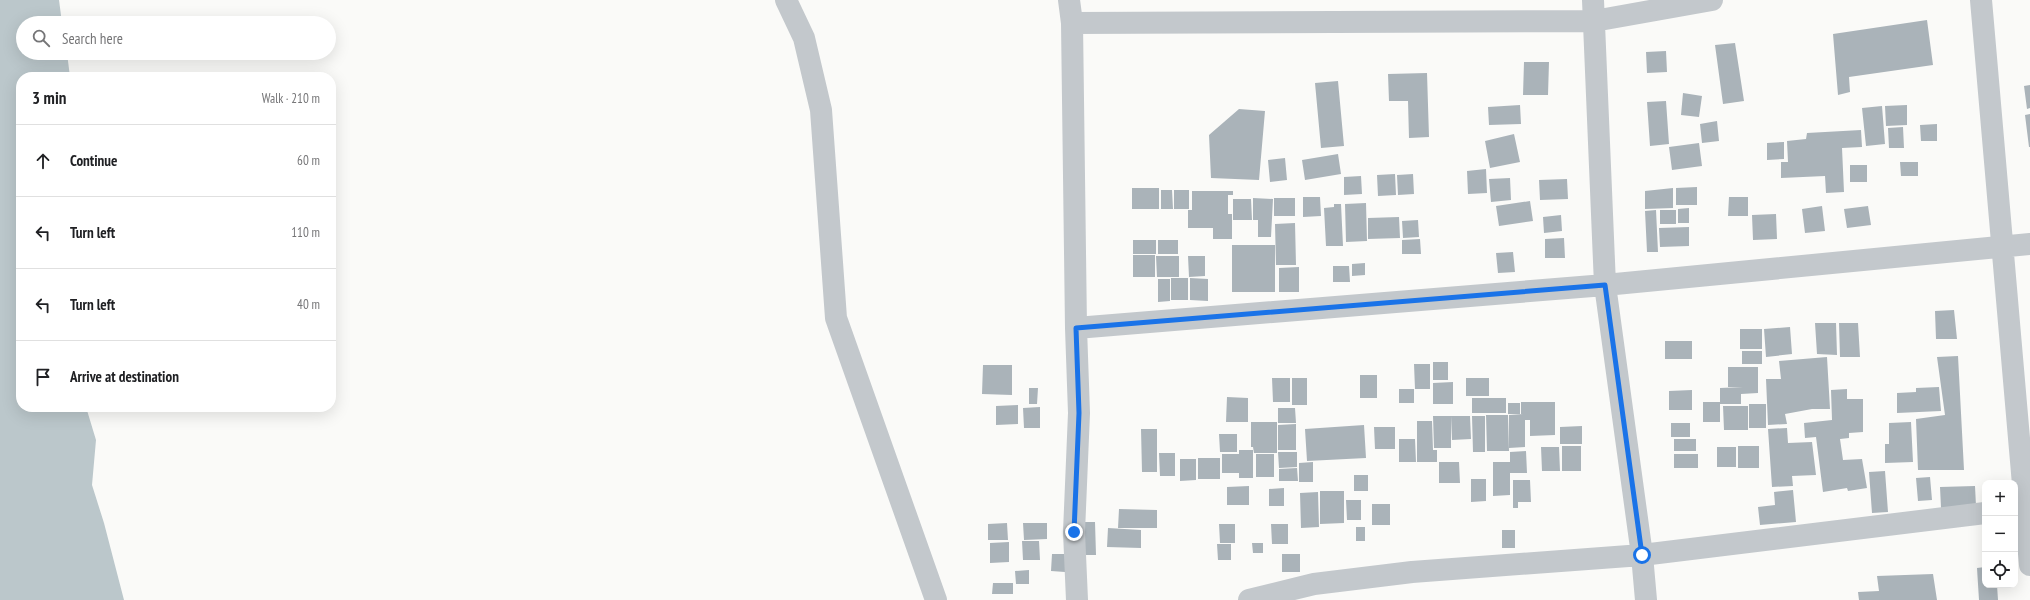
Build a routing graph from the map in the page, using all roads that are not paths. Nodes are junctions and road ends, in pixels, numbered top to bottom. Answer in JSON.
{"nodes":[{"id":1,"x":786,"y":0,"type":"edge"},
{"id":2,"x":1069,"y":0,"type":"edge"},
{"id":3,"x":1712,"y":0,"type":"edge"},
{"id":4,"x":1981,"y":0,"type":"edge"},
{"id":5,"x":1594,"y":11,"type":"edge"},
{"id":6,"x":1072,"y":23,"type":"junction"},
{"id":7,"x":2030,"y":244,"type":"edge"},
{"id":8,"x":2003,"y":246,"type":"junction"},
{"id":9,"x":1605,"y":285,"type":"junction"},
{"id":10,"x":1076,"y":328,"type":"junction"},
{"id":11,"x":2023,"y":509,"type":"edge"},
{"id":12,"x":1982,"y":513,"type":"edge"},
{"id":13,"x":1642,"y":555,"type":"junction"},
{"id":14,"x":2030,"y":565,"type":"edge"},
{"id":15,"x":936,"y":600,"type":"edge"},
{"id":16,"x":1078,"y":600,"type":"edge"},
{"id":17,"x":1249,"y":600,"type":"edge"},
{"id":18,"x":1646,"y":600,"type":"edge"}],
"edges":[{"from":1,"to":15,"type":"street"},
{"from":2,"to":6,"type":"street"},
{"from":3,"to":5,"type":"street"},
{"from":4,"to":8,"type":"street"},
{"from":5,"to":6,"type":"street"},
{"from":5,"to":9,"type":"street"},
{"from":6,"to":10,"type":"street"},
{"from":7,"to":8,"type":"street"},
{"from":8,"to":9,"type":"street"},
{"from":8,"to":11,"type":"street"},
{"from":9,"to":10,"type":"street"},
{"from":9,"to":13,"type":"street"},
{"from":10,"to":16,"type":"street"},
{"from":11,"to":14,"type":"street"},
{"from":12,"to":13,"type":"street"},
{"from":13,"to":17,"type":"street"},
{"from":13,"to":18,"type":"street"}]}
